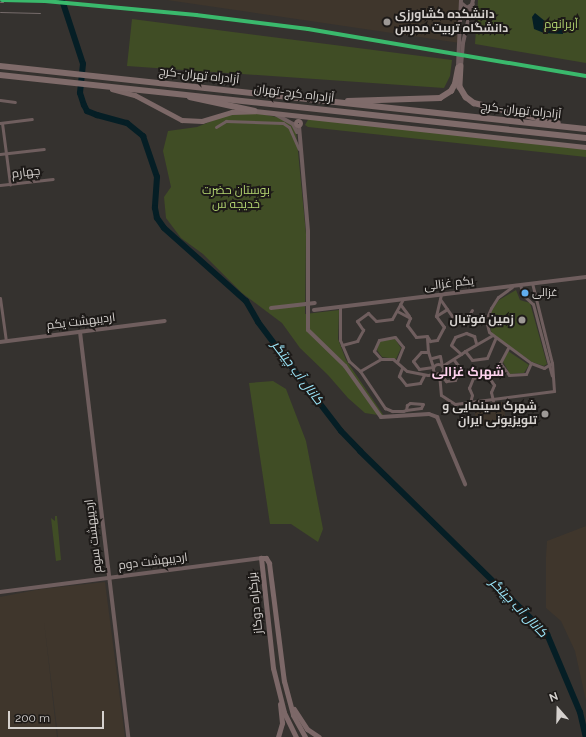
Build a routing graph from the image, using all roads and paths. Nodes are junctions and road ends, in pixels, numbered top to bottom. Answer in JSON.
{"nodes":[{"id":1,"x":461,"y":1,"type":"edge"},
{"id":2,"x":473,"y":2,"type":"edge"},
{"id":3,"x":462,"y":43,"type":"junction"},
{"id":4,"x":0,"y":66,"type":"edge"},
{"id":5,"x":460,"y":66,"type":"junction"},
{"id":6,"x":0,"y":75,"type":"edge"},
{"id":7,"x":91,"y":84,"type":"junction"},
{"id":8,"x":174,"y":93,"type":"junction"},
{"id":9,"x":0,"y":100,"type":"edge"},
{"id":10,"x":15,"y":102,"type":"dead end"},
{"id":11,"x":337,"y":103,"type":"junction"},
{"id":12,"x":255,"y":111,"type":"junction"},
{"id":13,"x":272,"y":112,"type":"junction"},
{"id":14,"x":295,"y":115,"type":"junction"},
{"id":15,"x":304,"y":116,"type":"junction"},
{"id":16,"x":32,"y":119,"type":"dead end"},
{"id":17,"x":299,"y":121,"type":"junction"},
{"id":18,"x":1,"y":123,"type":"edge"},
{"id":19,"x":216,"y":127,"type":"dead end"},
{"id":20,"x":578,"y":128,"type":"junction"},
{"id":21,"x":298,"y":129,"type":"junction"},
{"id":22,"x":586,"y":129,"type":"edge"},
{"id":23,"x":586,"y":138,"type":"edge"},
{"id":24,"x":586,"y":147,"type":"edge"},
{"id":25,"x":44,"y":149,"type":"dead end"},
{"id":26,"x":299,"y":149,"type":"junction"},
{"id":27,"x":0,"y":154,"type":"edge"},
{"id":28,"x":6,"y":154,"type":"junction"},
{"id":29,"x":53,"y":179,"type":"dead end"},
{"id":30,"x":10,"y":184,"type":"junction"},
{"id":31,"x":0,"y":185,"type":"edge"},
{"id":32,"x":586,"y":277,"type":"edge"},
{"id":33,"x":532,"y":283,"type":"junction"},
{"id":34,"x":520,"y":285,"type":"junction"},
{"id":35,"x":512,"y":287,"type":"junction"},
{"id":36,"x":534,"y":294,"type":"junction"},
{"id":37,"x":441,"y":297,"type":"junction"},
{"id":38,"x":0,"y":298,"type":"edge"},
{"id":39,"x":527,"y":298,"type":"junction"},
{"id":40,"x":403,"y":299,"type":"junction"},
{"id":41,"x":316,"y":303,"type":"dead end"},
{"id":42,"x":308,"y":304,"type":"junction"},
{"id":43,"x":400,"y":304,"type":"junction"},
{"id":44,"x":340,"y":307,"type":"junction"},
{"id":45,"x":271,"y":308,"type":"dead end"},
{"id":46,"x":447,"y":309,"type":"junction"},
{"id":47,"x":314,"y":310,"type":"dead end"},
{"id":48,"x":472,"y":310,"type":"dead end"},
{"id":49,"x":397,"y":311,"type":"junction"},
{"id":50,"x":436,"y":316,"type":"junction"},
{"id":51,"x":538,"y":316,"type":"junction"},
{"id":52,"x":410,"y":318,"type":"junction"},
{"id":53,"x":165,"y":321,"type":"dead end"},
{"id":54,"x":80,"y":332,"type":"junction"},
{"id":55,"x":427,"y":336,"type":"junction"},
{"id":56,"x":491,"y":336,"type":"junction"},
{"id":57,"x":495,"y":339,"type":"junction"},
{"id":58,"x":6,"y":341,"type":"junction"},
{"id":59,"x":0,"y":342,"type":"edge"},
{"id":60,"x":476,"y":343,"type":"junction"},
{"id":61,"x":342,"y":345,"type":"junction"},
{"id":62,"x":508,"y":348,"type":"junction"},
{"id":63,"x":465,"y":351,"type":"junction"},
{"id":64,"x":428,"y":352,"type":"junction"},
{"id":65,"x":461,"y":354,"type":"junction"},
{"id":66,"x":432,"y":358,"type":"junction"},
{"id":67,"x":381,"y":359,"type":"junction"},
{"id":68,"x":454,"y":360,"type":"junction"},
{"id":69,"x":397,"y":362,"type":"junction"},
{"id":70,"x":531,"y":363,"type":"junction"},
{"id":71,"x":550,"y":365,"type":"junction"},
{"id":72,"x":442,"y":366,"type":"junction"},
{"id":73,"x":433,"y":367,"type":"junction"},
{"id":74,"x":402,"y":368,"type":"junction"},
{"id":75,"x":360,"y":371,"type":"junction"},
{"id":76,"x":439,"y":373,"type":"junction"},
{"id":77,"x":424,"y":375,"type":"junction"},
{"id":78,"x":428,"y":375,"type":"junction"},
{"id":79,"x":493,"y":400,"type":"junction"},
{"id":80,"x":470,"y":403,"type":"junction"},
{"id":81,"x":406,"y":410,"type":"junction"},
{"id":82,"x":465,"y":484,"type":"dead end"},
{"id":83,"x":261,"y":558,"type":"junction"},
{"id":84,"x":109,"y":578,"type":"junction"},
{"id":85,"x":0,"y":592,"type":"edge"},
{"id":86,"x":278,"y":693,"type":"junction"},
{"id":87,"x":289,"y":699,"type":"junction"},
{"id":88,"x":128,"y":737,"type":"edge"},
{"id":89,"x":278,"y":737,"type":"edge"},
{"id":90,"x":296,"y":737,"type":"edge"},
{"id":91,"x":305,"y":737,"type":"edge"},
{"id":92,"x":319,"y":737,"type":"edge"}],
"edges":[{"from":1,"to":2,"type":"street"},
{"from":1,"to":3,"type":"street"},
{"from":2,"to":3,"type":"street"},
{"from":3,"to":5,"type":"street"},
{"from":4,"to":11,"type":"highway","name":"آزادراه تهران-کرج"},
{"from":5,"to":11,"type":"highway"},
{"from":5,"to":20,"type":"highway"},
{"from":6,"to":7,"type":"highway","name":"آزادراه کرج-تهران"},
{"from":7,"to":8,"type":"highway","name":"آزادراه کرج-تهران"},
{"from":7,"to":12,"type":"main road"},
{"from":8,"to":12,"type":"highway"},
{"from":8,"to":23,"type":"highway","name":"آزادراه کرج-تهران"},
{"from":9,"to":10,"type":"street"},
{"from":11,"to":20,"type":"highway","name":"آزادراه تهران-کرج"},
{"from":12,"to":13,"type":"main road"},
{"from":13,"to":14,"type":"main road"},
{"from":13,"to":21,"type":"street"},
{"from":14,"to":15,"type":"main road"},
{"from":14,"to":17,"type":"main road"},
{"from":15,"to":17,"type":"main road"},
{"from":15,"to":24,"type":"main road"},
{"from":16,"to":18,"type":"street"},
{"from":17,"to":21,"type":"main road"},
{"from":18,"to":28,"type":"street"},
{"from":19,"to":26,"type":"street"},
{"from":20,"to":22,"type":"highway","name":"آزادراه تهران-کرج"},
{"from":21,"to":26,"type":"street"},
{"from":25,"to":28,"type":"street"},
{"from":26,"to":42,"type":"street"},
{"from":27,"to":28,"type":"street"},
{"from":28,"to":30,"type":"street"},
{"from":29,"to":30,"type":"street","name":"چهارم"},
{"from":30,"to":31,"type":"street","name":"چهارم"},
{"from":32,"to":33,"type":"street","name":"یکم غزالی"},
{"from":33,"to":34,"type":"street","name":"یکم غزالی"},
{"from":33,"to":36,"type":"street"},
{"from":34,"to":35,"type":"street","name":"یکم غزالی"},
{"from":34,"to":39,"type":"street"},
{"from":35,"to":37,"type":"street","name":"یکم غزالی"},
{"from":35,"to":56,"type":"street"},
{"from":36,"to":39,"type":"street"},
{"from":36,"to":51,"type":"street"},
{"from":37,"to":40,"type":"street","name":"یکم غزالی"},
{"from":37,"to":46,"type":"street"},
{"from":37,"to":50,"type":"street"},
{"from":38,"to":58,"type":"street"},
{"from":39,"to":51,"type":"street"},
{"from":40,"to":43,"type":"street"},
{"from":40,"to":44,"type":"street","name":"یکم غزالی"},
{"from":41,"to":42,"type":"street"},
{"from":42,"to":45,"type":"street"},
{"from":42,"to":82,"type":"street"},
{"from":43,"to":49,"type":"street"},
{"from":43,"to":52,"type":"street"},
{"from":44,"to":47,"type":"street","name":"یکم غزالی"},
{"from":44,"to":61,"type":"street"},
{"from":46,"to":48,"type":"street"},
{"from":46,"to":50,"type":"street"},
{"from":49,"to":52,"type":"street"},
{"from":49,"to":61,"type":"street"},
{"from":50,"to":55,"type":"street"},
{"from":51,"to":71,"type":"street"},
{"from":52,"to":55,"type":"street"},
{"from":53,"to":54,"type":"street","name":"اردیبهشت یکم"},
{"from":54,"to":58,"type":"street","name":"اردیبهشت یکم"},
{"from":54,"to":84,"type":"street","name":"اردیبهشت سوم"},
{"from":55,"to":64,"type":"street"},
{"from":56,"to":57,"type":"street"},
{"from":56,"to":60,"type":"street"},
{"from":57,"to":62,"type":"street"},
{"from":57,"to":63,"type":"street"},
{"from":58,"to":59,"type":"street","name":"اردیبهشت یکم"},
{"from":60,"to":63,"type":"street"},
{"from":60,"to":65,"type":"street"},
{"from":61,"to":75,"type":"street"},
{"from":62,"to":70,"type":"street"},
{"from":62,"to":70,"type":"street"},
{"from":63,"to":65,"type":"street"},
{"from":64,"to":66,"type":"street"},
{"from":64,"to":73,"type":"street"},
{"from":65,"to":68,"type":"street"},
{"from":66,"to":72,"type":"street"},
{"from":66,"to":73,"type":"street"},
{"from":67,"to":69,"type":"street"},
{"from":67,"to":69,"type":"street"},
{"from":67,"to":75,"type":"street"},
{"from":68,"to":72,"type":"street"},
{"from":68,"to":76,"type":"street"},
{"from":69,"to":74,"type":"street"},
{"from":70,"to":71,"type":"street"},
{"from":71,"to":79,"type":"street"},
{"from":72,"to":73,"type":"street"},
{"from":72,"to":76,"type":"street"},
{"from":73,"to":76,"type":"street"},
{"from":73,"to":78,"type":"street"},
{"from":74,"to":77,"type":"street"},
{"from":74,"to":77,"type":"street"},
{"from":75,"to":81,"type":"street"},
{"from":76,"to":78,"type":"street"},
{"from":76,"to":80,"type":"street"},
{"from":77,"to":78,"type":"street"},
{"from":79,"to":80,"type":"street"},
{"from":79,"to":80,"type":"street"},
{"from":81,"to":81,"type":"street"},
{"from":83,"to":84,"type":"street","name":"اردیبهشت دوم"},
{"from":83,"to":86,"type":"highway","name":"بزرگراه دوگاز"},
{"from":83,"to":87,"type":"highway","name":"بزرگراه دوگاز"},
{"from":84,"to":85,"type":"street","name":"اردیبهشت دوم"},
{"from":84,"to":88,"type":"street","name":"اردیبهشت سوم"},
{"from":86,"to":89,"type":"highway"},
{"from":86,"to":90,"type":"highway","name":"بزرگراه دوگاز"},
{"from":87,"to":91,"type":"highway","name":"بزرگراه دوگاز"},
{"from":87,"to":92,"type":"highway"}]}
